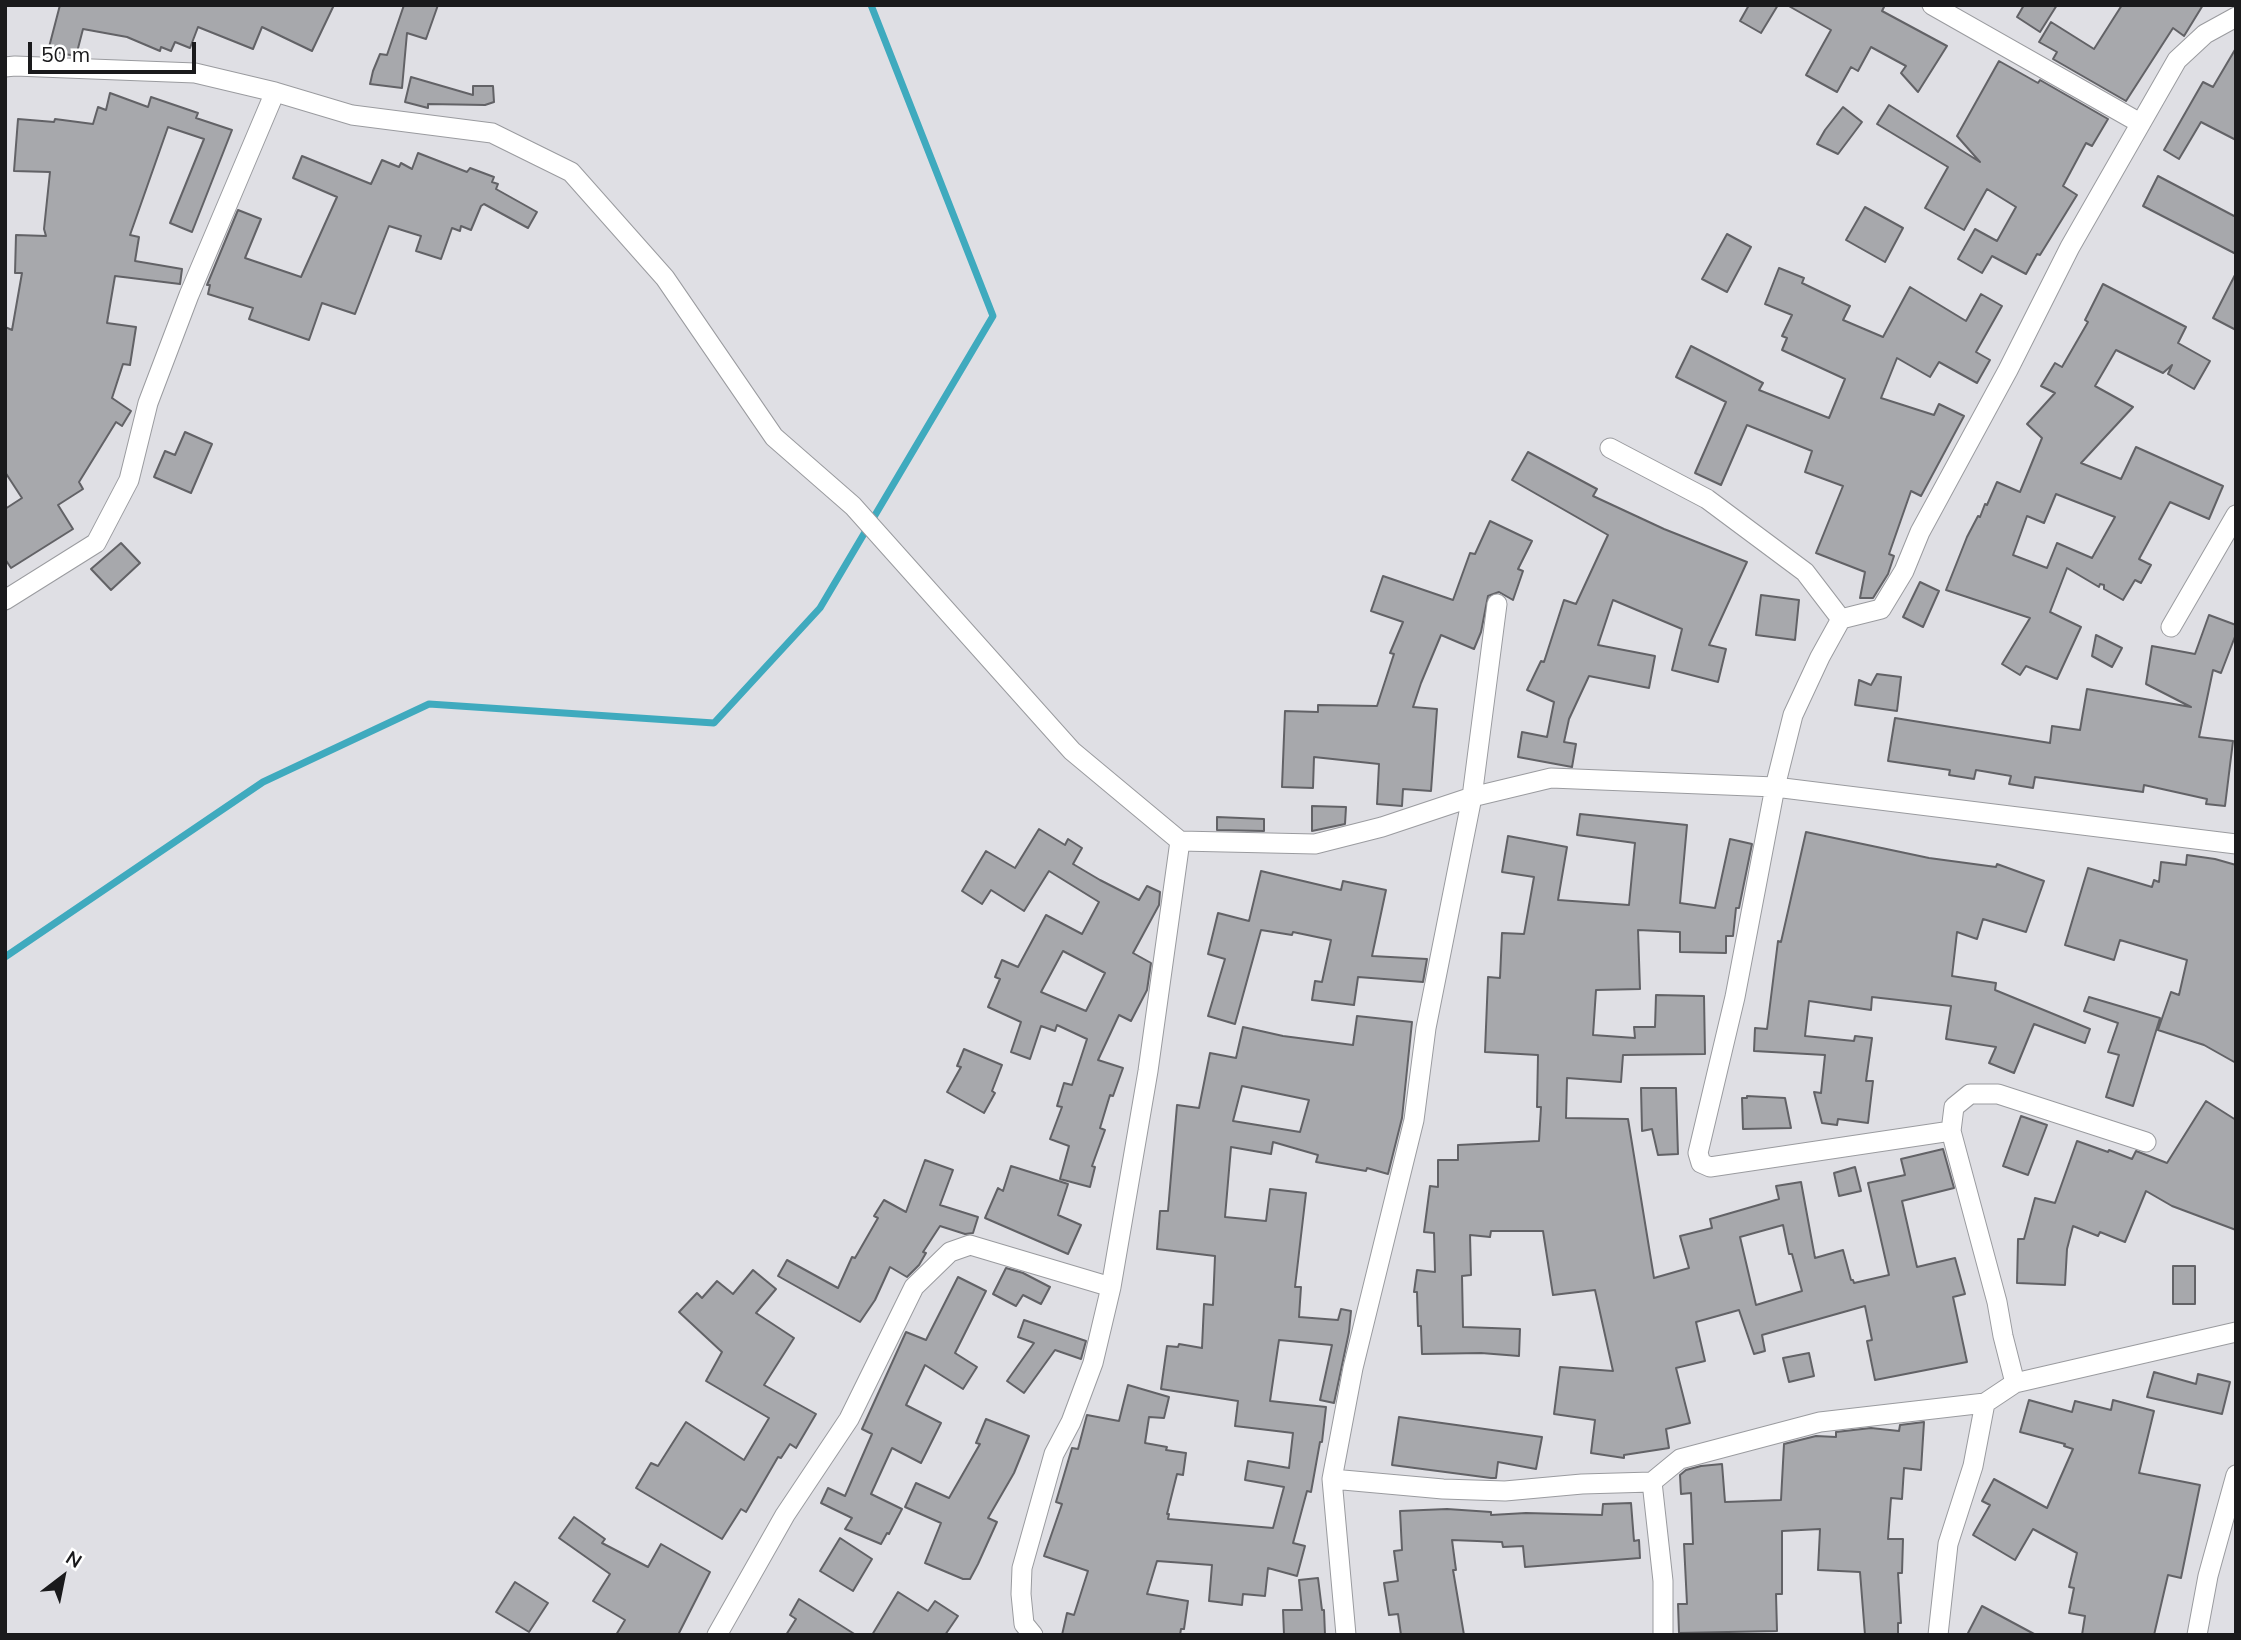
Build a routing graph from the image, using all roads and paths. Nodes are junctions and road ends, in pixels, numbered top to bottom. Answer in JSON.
{"nodes":[{"id":1,"x":1932,"y":5,"type":"edge"},
{"id":2,"x":2236,"y":17,"type":"edge"},
{"id":3,"x":5,"y":67,"type":"edge"},
{"id":4,"x":275,"y":92,"type":"junction"},
{"id":5,"x":2140,"y":123,"type":"junction"},
{"id":6,"x":1610,"y":448,"type":"dead end"},
{"id":7,"x":2236,"y":515,"type":"edge"},
{"id":8,"x":5,"y":600,"type":"edge"},
{"id":9,"x":1497,"y":604,"type":"dead end"},
{"id":10,"x":1841,"y":619,"type":"junction"},
{"id":11,"x":2171,"y":627,"type":"dead end"},
{"id":12,"x":1775,"y":788,"type":"junction"},
{"id":13,"x":1472,"y":797,"type":"junction"},
{"id":14,"x":1180,"y":841,"type":"junction"},
{"id":15,"x":2236,"y":844,"type":"edge"},
{"id":16,"x":1951,"y":1131,"type":"junction"},
{"id":17,"x":2146,"y":1142,"type":"dead end"},
{"id":18,"x":1111,"y":1287,"type":"junction"},
{"id":19,"x":2236,"y":1332,"type":"edge"},
{"id":20,"x":2015,"y":1383,"type":"junction"},
{"id":21,"x":1985,"y":1403,"type":"junction"},
{"id":22,"x":2236,"y":1475,"type":"edge"},
{"id":23,"x":1332,"y":1479,"type":"junction"},
{"id":24,"x":1652,"y":1482,"type":"junction"},
{"id":25,"x":717,"y":1635,"type":"edge"},
{"id":26,"x":1033,"y":1635,"type":"edge"},
{"id":27,"x":1346,"y":1635,"type":"edge"},
{"id":28,"x":1662,"y":1635,"type":"edge"},
{"id":29,"x":1938,"y":1635,"type":"edge"},
{"id":30,"x":2197,"y":1635,"type":"edge"}],
"edges":[{"from":1,"to":5,"type":"street"},
{"from":2,"to":5,"type":"street"},
{"from":3,"to":4,"type":"street"},
{"from":4,"to":8,"type":"street"},
{"from":4,"to":14,"type":"street"},
{"from":5,"to":10,"type":"street"},
{"from":6,"to":10,"type":"street"},
{"from":7,"to":11,"type":"street"},
{"from":9,"to":13,"type":"street"},
{"from":10,"to":12,"type":"street"},
{"from":12,"to":13,"type":"street"},
{"from":12,"to":15,"type":"street"},
{"from":12,"to":16,"type":"street"},
{"from":13,"to":14,"type":"street"},
{"from":13,"to":23,"type":"street"},
{"from":14,"to":18,"type":"street"},
{"from":16,"to":17,"type":"street"},
{"from":16,"to":20,"type":"street"},
{"from":18,"to":25,"type":"street"},
{"from":18,"to":26,"type":"street"},
{"from":19,"to":20,"type":"street"},
{"from":20,"to":21,"type":"street"},
{"from":21,"to":24,"type":"street"},
{"from":21,"to":29,"type":"street"},
{"from":22,"to":30,"type":"street"},
{"from":23,"to":24,"type":"street"},
{"from":23,"to":27,"type":"street"},
{"from":24,"to":28,"type":"street"}]}
